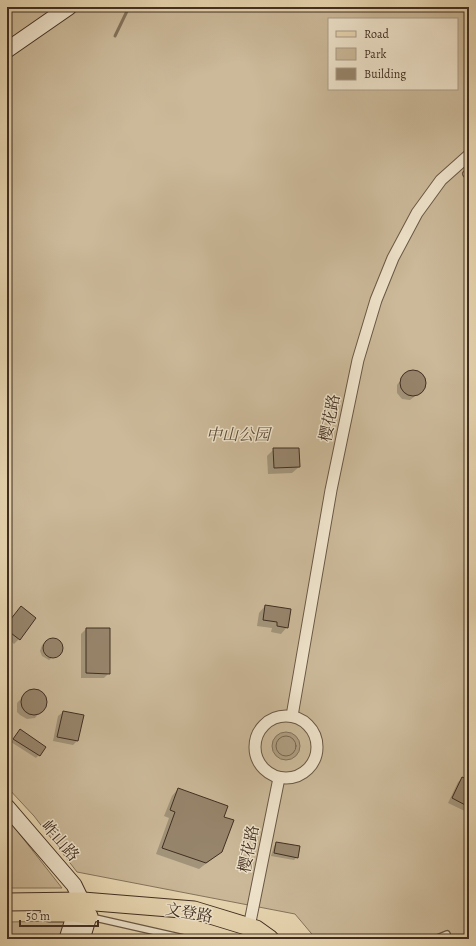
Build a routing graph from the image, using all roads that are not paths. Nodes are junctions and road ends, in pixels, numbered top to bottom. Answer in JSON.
{"nodes":[{"id":1,"x":69,"y":7,"type":"edge"},
{"id":2,"x":7,"y":50,"type":"edge"},
{"id":3,"x":469,"y":155,"type":"edge"},
{"id":4,"x":292,"y":716,"type":"junction"},
{"id":5,"x":279,"y":778,"type":"junction"},
{"id":6,"x":7,"y":806,"type":"edge"},
{"id":7,"x":7,"y":902,"type":"edge"},
{"id":8,"x":82,"y":910,"type":"junction"},
{"id":9,"x":7,"y":914,"type":"edge"},
{"id":10,"x":249,"y":927,"type":"junction"},
{"id":11,"x":447,"y":934,"type":"dead end"},
{"id":12,"x":67,"y":939,"type":"edge"},
{"id":13,"x":82,"y":939,"type":"edge"},
{"id":14,"x":188,"y":939,"type":"edge"},
{"id":15,"x":270,"y":939,"type":"edge"},
{"id":16,"x":435,"y":939,"type":"edge"}],
"edges":[{"from":1,"to":2,"type":"street"},
{"from":3,"to":4,"type":"street","name":"樱花路"},
{"from":4,"to":5,"type":"street"},
{"from":4,"to":5,"type":"street"},
{"from":5,"to":10,"type":"street","name":"樱花路"},
{"from":6,"to":8,"type":"street","name":"岞山路"},
{"from":7,"to":8,"type":"main road","name":"文登路"},
{"from":8,"to":9,"type":"main road","name":"文登路"},
{"from":8,"to":10,"type":"main road","name":"文登路"},
{"from":8,"to":12,"type":"street"},
{"from":8,"to":13,"type":"street"},
{"from":8,"to":14,"type":"lane"},
{"from":10,"to":15,"type":"main road","name":"文登路"},
{"from":11,"to":16,"type":"lane"}]}
